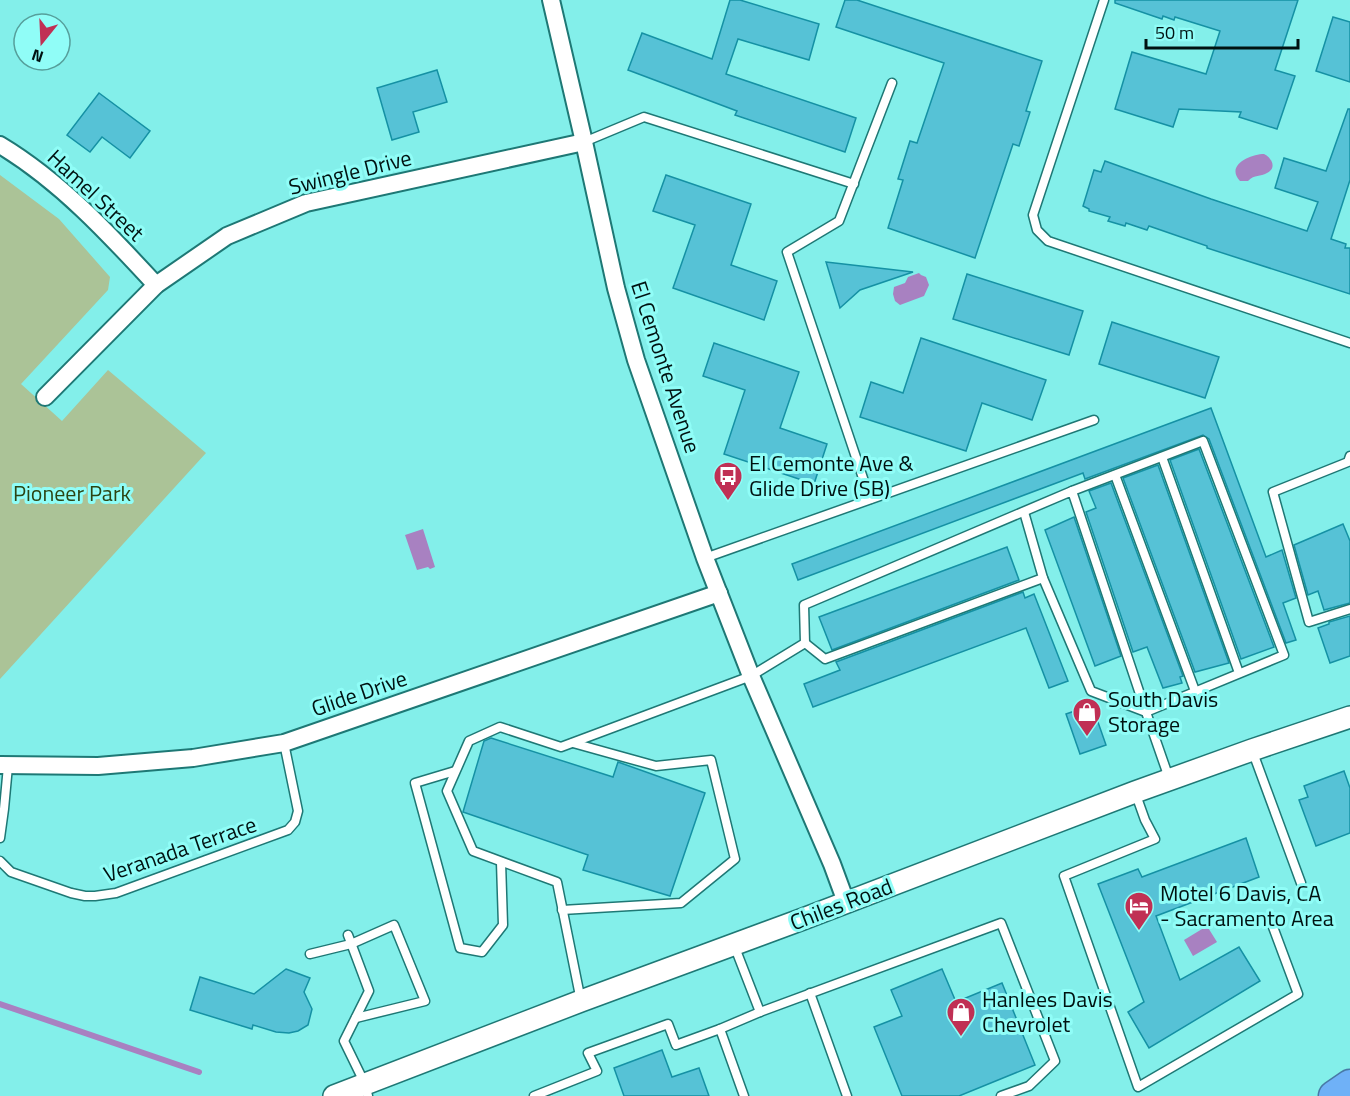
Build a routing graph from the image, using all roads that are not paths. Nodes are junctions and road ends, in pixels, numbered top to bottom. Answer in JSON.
{"nodes":[{"id":1,"x":551,"y":0,"type":"edge"},
{"id":2,"x":1104,"y":0,"type":"edge"},
{"id":3,"x":892,"y":83,"type":"dead end"},
{"id":4,"x":584,"y":142,"type":"junction"},
{"id":5,"x":0,"y":145,"type":"edge"},
{"id":6,"x":854,"y":184,"type":"junction"},
{"id":7,"x":156,"y":285,"type":"junction"},
{"id":8,"x":1350,"y":343,"type":"edge"},
{"id":9,"x":45,"y":397,"type":"dead end"},
{"id":10,"x":1094,"y":420,"type":"dead end"},
{"id":11,"x":1162,"y":457,"type":"junction"},
{"id":12,"x":1349,"y":462,"type":"edge"},
{"id":13,"x":1115,"y":475,"type":"junction"},
{"id":14,"x":1072,"y":492,"type":"junction"},
{"id":15,"x":870,"y":499,"type":"junction"},
{"id":16,"x":1024,"y":512,"type":"junction"},
{"id":17,"x":705,"y":558,"type":"junction"},
{"id":18,"x":1043,"y":578,"type":"junction"},
{"id":19,"x":719,"y":593,"type":"junction"},
{"id":20,"x":1350,"y":609,"type":"edge"},
{"id":21,"x":805,"y":643,"type":"junction"},
{"id":22,"x":1239,"y":674,"type":"junction"},
{"id":23,"x":751,"y":676,"type":"junction"},
{"id":24,"x":1195,"y":691,"type":"junction"},
{"id":25,"x":1146,"y":712,"type":"junction"},
{"id":26,"x":1350,"y":717,"type":"edge"},
{"id":27,"x":284,"y":743,"type":"junction"},
{"id":28,"x":573,"y":743,"type":"junction"},
{"id":29,"x":1252,"y":750,"type":"junction"},
{"id":30,"x":4,"y":766,"type":"edge"},
{"id":31,"x":455,"y":771,"type":"junction"},
{"id":32,"x":1170,"y":780,"type":"junction"},
{"id":33,"x":1135,"y":792,"type":"junction"},
{"id":34,"x":0,"y":838,"type":"edge"},
{"id":35,"x":0,"y":861,"type":"edge"},
{"id":36,"x":501,"y":862,"type":"junction"},
{"id":37,"x":1301,"y":883,"type":"dead end"},
{"id":38,"x":846,"y":902,"type":"junction"},
{"id":39,"x":562,"y":910,"type":"junction"},
{"id":40,"x":1273,"y":927,"type":"dead end"},
{"id":41,"x":348,"y":935,"type":"dead end"},
{"id":42,"x":351,"y":944,"type":"junction"},
{"id":43,"x":734,"y":945,"type":"junction"},
{"id":44,"x":310,"y":954,"type":"dead end"},
{"id":45,"x":810,"y":993,"type":"junction"},
{"id":46,"x":581,"y":1001,"type":"junction"},
{"id":47,"x":760,"y":1012,"type":"junction"},
{"id":48,"x":356,"y":1018,"type":"junction"},
{"id":49,"x":720,"y":1029,"type":"junction"},
{"id":50,"x":1350,"y":1085,"type":"edge"},
{"id":51,"x":367,"y":1090,"type":"edge"},
{"id":52,"x":334,"y":1096,"type":"edge"},
{"id":53,"x":534,"y":1096,"type":"edge"},
{"id":54,"x":744,"y":1096,"type":"edge"},
{"id":55,"x":847,"y":1096,"type":"edge"},
{"id":56,"x":1001,"y":1096,"type":"edge"},
{"id":57,"x":1334,"y":1096,"type":"edge"}],
"edges":[{"from":1,"to":4,"type":"street","name":"El Cemonte Avenue"},
{"from":2,"to":8,"type":"lane"},
{"from":3,"to":6,"type":"lane"},
{"from":4,"to":6,"type":"lane"},
{"from":4,"to":7,"type":"street","name":"Swingle Drive"},
{"from":4,"to":17,"type":"street","name":"El Cemonte Avenue"},
{"from":5,"to":7,"type":"street","name":"Hamel Street"},
{"from":6,"to":15,"type":"lane"},
{"from":7,"to":9,"type":"street","name":"Swingle Drive"},
{"from":10,"to":15,"type":"lane"},
{"from":11,"to":13,"type":"lane"},
{"from":11,"to":22,"type":"lane"},
{"from":11,"to":22,"type":"lane"},
{"from":12,"to":20,"type":"lane"},
{"from":13,"to":14,"type":"lane"},
{"from":13,"to":24,"type":"lane"},
{"from":14,"to":16,"type":"lane"},
{"from":14,"to":25,"type":"lane"},
{"from":15,"to":17,"type":"lane"},
{"from":16,"to":18,"type":"lane"},
{"from":16,"to":21,"type":"lane"},
{"from":17,"to":19,"type":"street","name":"El Cemonte Avenue"},
{"from":18,"to":21,"type":"lane"},
{"from":18,"to":25,"type":"lane"},
{"from":19,"to":23,"type":"street","name":"El Cemonte Avenue"},
{"from":19,"to":27,"type":"street","name":"Glide Drive"},
{"from":21,"to":23,"type":"lane"},
{"from":22,"to":24,"type":"lane"},
{"from":23,"to":28,"type":"lane"},
{"from":23,"to":38,"type":"street","name":"El Cemonte Avenue"},
{"from":24,"to":25,"type":"lane"},
{"from":25,"to":32,"type":"lane"},
{"from":26,"to":29,"type":"street","name":"Chiles Road"},
{"from":27,"to":30,"type":"street","name":"Glide Drive"},
{"from":27,"to":35,"type":"lane","name":"Veranada Terrace"},
{"from":28,"to":31,"type":"lane"},
{"from":28,"to":39,"type":"lane"},
{"from":29,"to":32,"type":"street","name":"Chiles Road"},
{"from":29,"to":37,"type":"lane"},
{"from":30,"to":34,"type":"lane"},
{"from":31,"to":36,"type":"lane"},
{"from":31,"to":36,"type":"lane"},
{"from":32,"to":33,"type":"street","name":"Chiles Road"},
{"from":33,"to":38,"type":"street","name":"Chiles Road"},
{"from":33,"to":40,"type":"lane"},
{"from":36,"to":39,"type":"lane"},
{"from":38,"to":43,"type":"street","name":"Chiles Road"},
{"from":39,"to":46,"type":"lane"},
{"from":41,"to":42,"type":"lane"},
{"from":42,"to":44,"type":"lane"},
{"from":42,"to":48,"type":"lane"},
{"from":42,"to":48,"type":"lane"},
{"from":43,"to":46,"type":"street","name":"Chiles Road"},
{"from":43,"to":47,"type":"lane"},
{"from":45,"to":47,"type":"lane"},
{"from":45,"to":55,"type":"lane"},
{"from":45,"to":56,"type":"lane"},
{"from":46,"to":51,"type":"street","name":"Chiles Road"},
{"from":47,"to":49,"type":"lane"},
{"from":48,"to":51,"type":"lane"},
{"from":49,"to":53,"type":"lane"},
{"from":49,"to":54,"type":"lane"},
{"from":50,"to":57,"type":"highway"},
{"from":51,"to":52,"type":"street","name":"Chiles Road"}]}
